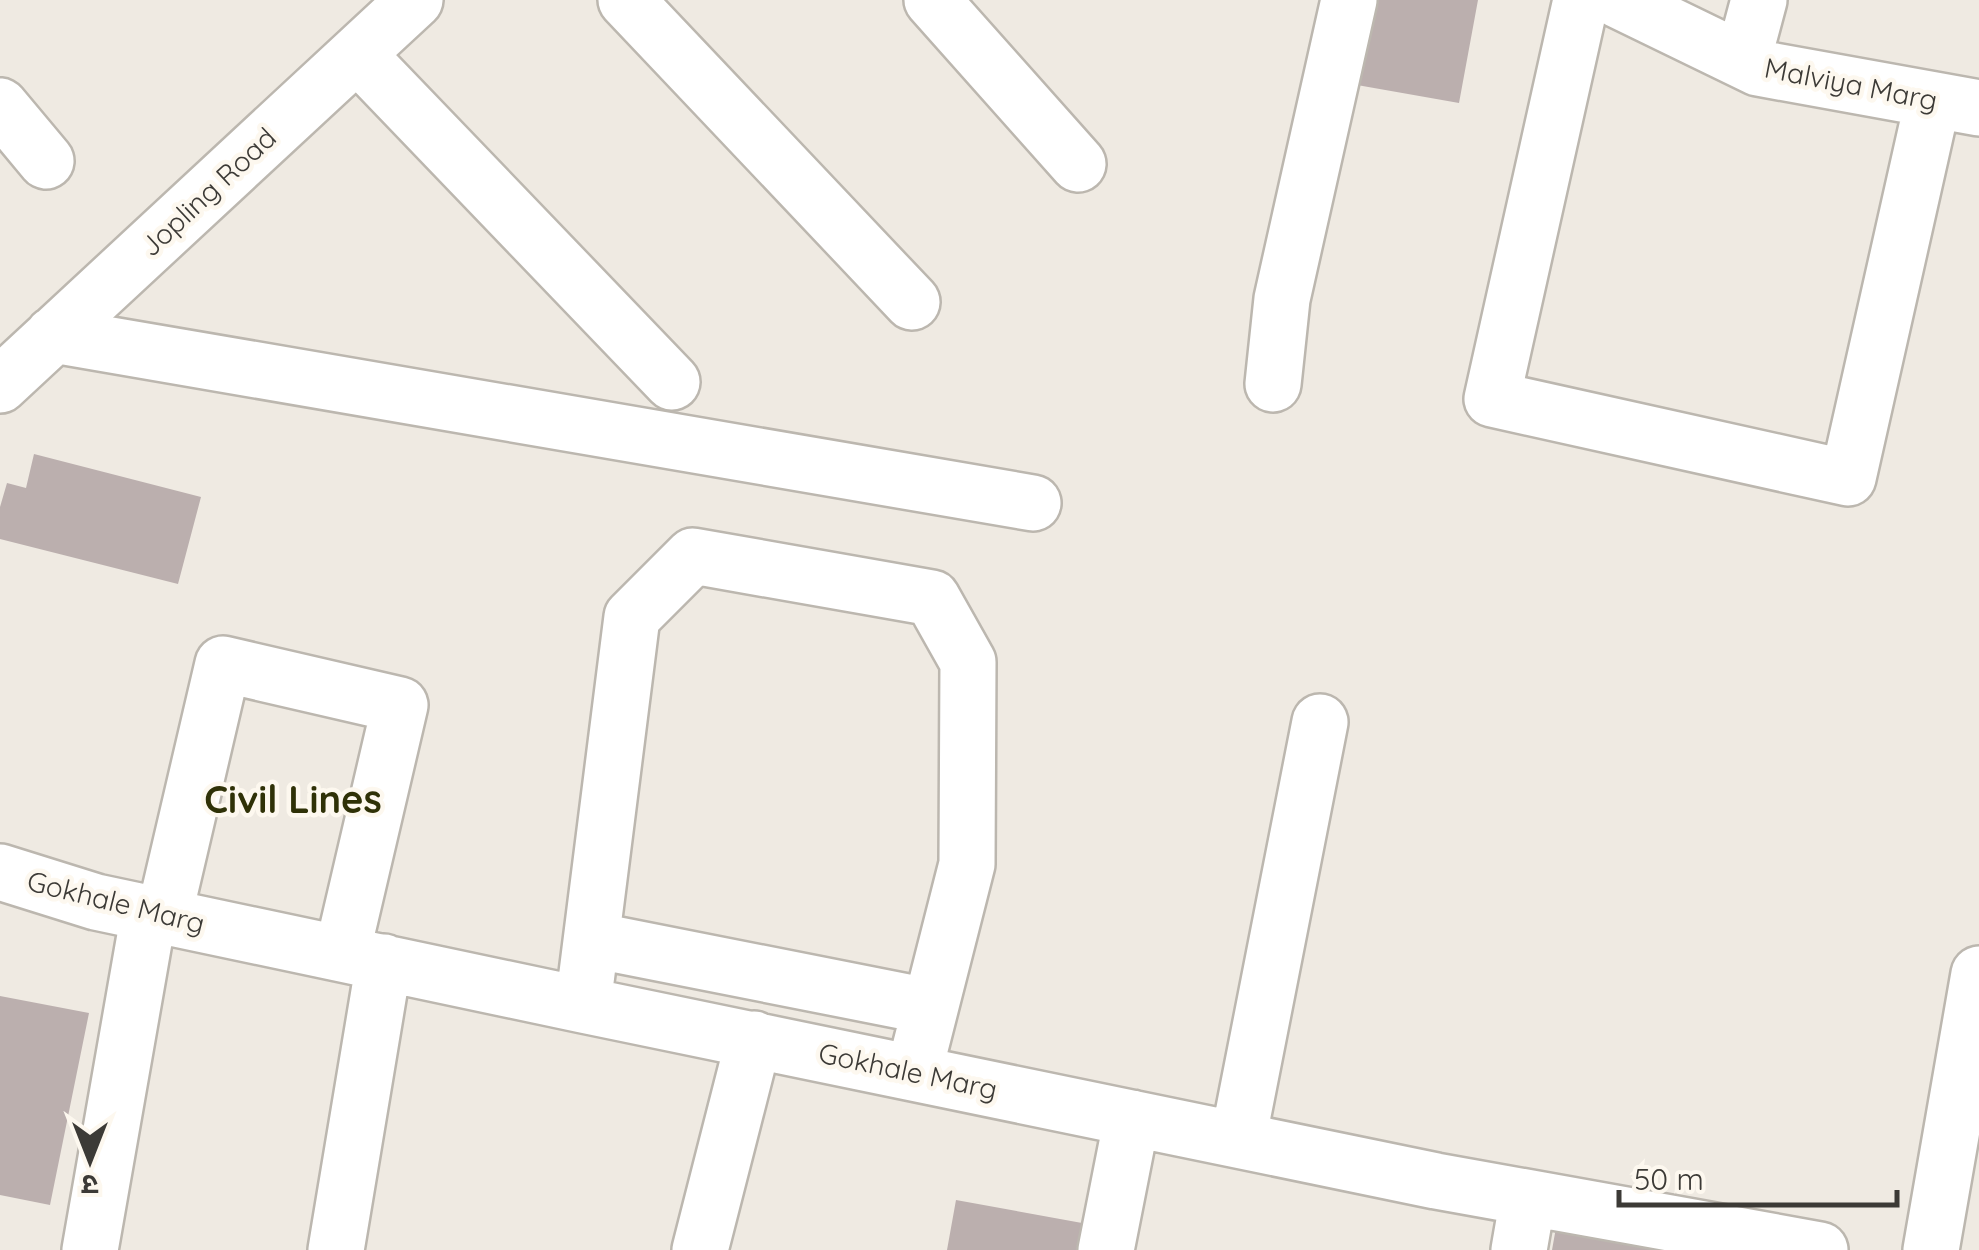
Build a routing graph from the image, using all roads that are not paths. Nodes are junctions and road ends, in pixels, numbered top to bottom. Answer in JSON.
{"nodes":[{"id":1,"x":415,"y":0,"type":"edge"},
{"id":2,"x":626,"y":0,"type":"edge"},
{"id":3,"x":932,"y":0,"type":"edge"},
{"id":4,"x":1349,"y":0,"type":"edge"},
{"id":5,"x":1581,"y":0,"type":"edge"},
{"id":6,"x":1618,"y":0,"type":"edge"},
{"id":7,"x":1759,"y":0,"type":"edge"},
{"id":8,"x":357,"y":54,"type":"junction"},
{"id":9,"x":1743,"y":60,"type":"junction"},
{"id":10,"x":1956,"y":104,"type":"edge"},
{"id":11,"x":0,"y":106,"type":"edge"},
{"id":12,"x":46,"y":161,"type":"dead end"},
{"id":13,"x":1078,"y":164,"type":"dead end"},
{"id":14,"x":912,"y":302,"type":"dead end"},
{"id":15,"x":53,"y":335,"type":"junction"},
{"id":16,"x":672,"y":382,"type":"dead end"},
{"id":17,"x":1273,"y":384,"type":"dead end"},
{"id":18,"x":0,"y":385,"type":"edge"},
{"id":19,"x":1032,"y":504,"type":"dead end"},
{"id":20,"x":1320,"y":722,"type":"dead end"},
{"id":21,"x":0,"y":872,"type":"edge"},
{"id":22,"x":157,"y":914,"type":"junction"},
{"id":23,"x":593,"y":940,"type":"junction"},
{"id":24,"x":363,"y":958,"type":"junction"},
{"id":25,"x":1979,"y":974,"type":"edge"},
{"id":26,"x":584,"y":1005,"type":"junction"},
{"id":27,"x":928,"y":1006,"type":"junction"},
{"id":28,"x":754,"y":1038,"type":"junction"},
{"id":29,"x":914,"y":1072,"type":"junction"},
{"id":30,"x":1132,"y":1118,"type":"junction"},
{"id":31,"x":1238,"y":1140,"type":"junction"},
{"id":32,"x":1528,"y":1198,"type":"junction"},
{"id":33,"x":90,"y":1250,"type":"edge"},
{"id":34,"x":336,"y":1250,"type":"edge"},
{"id":35,"x":700,"y":1250,"type":"edge"},
{"id":36,"x":1106,"y":1250,"type":"edge"},
{"id":37,"x":1519,"y":1250,"type":"edge"},
{"id":38,"x":1820,"y":1250,"type":"edge"},
{"id":39,"x":1931,"y":1250,"type":"edge"}],
"edges":[{"from":1,"to":8,"type":"street","name":"Jopling Road"},
{"from":2,"to":14,"type":"street"},
{"from":3,"to":13,"type":"street"},
{"from":4,"to":17,"type":"street"},
{"from":5,"to":10,"type":"street"},
{"from":6,"to":9,"type":"street","name":"Malviya Marg"},
{"from":7,"to":9,"type":"street"},
{"from":8,"to":15,"type":"street","name":"Jopling Road"},
{"from":8,"to":16,"type":"street"},
{"from":9,"to":10,"type":"street","name":"Malviya Marg"},
{"from":11,"to":12,"type":"street"},
{"from":15,"to":18,"type":"street","name":"Jopling Road"},
{"from":15,"to":19,"type":"street"},
{"from":20,"to":31,"type":"street"},
{"from":21,"to":22,"type":"street","name":"Gokhale Marg"},
{"from":22,"to":24,"type":"street","name":"Gokhale Marg"},
{"from":22,"to":24,"type":"street"},
{"from":22,"to":33,"type":"street"},
{"from":23,"to":26,"type":"street"},
{"from":23,"to":27,"type":"street"},
{"from":23,"to":27,"type":"street"},
{"from":24,"to":26,"type":"street","name":"Gokhale Marg"},
{"from":24,"to":34,"type":"street"},
{"from":25,"to":39,"type":"street"},
{"from":26,"to":28,"type":"street","name":"Gokhale Marg"},
{"from":27,"to":29,"type":"street"},
{"from":28,"to":29,"type":"street","name":"Gokhale Marg"},
{"from":28,"to":35,"type":"street"},
{"from":29,"to":30,"type":"street","name":"Gokhale Marg"},
{"from":30,"to":31,"type":"street","name":"Gokhale Marg"},
{"from":30,"to":36,"type":"street"},
{"from":31,"to":32,"type":"street","name":"Gokhale Marg"},
{"from":32,"to":37,"type":"street"},
{"from":32,"to":38,"type":"street","name":"Gokhale Marg"}]}
